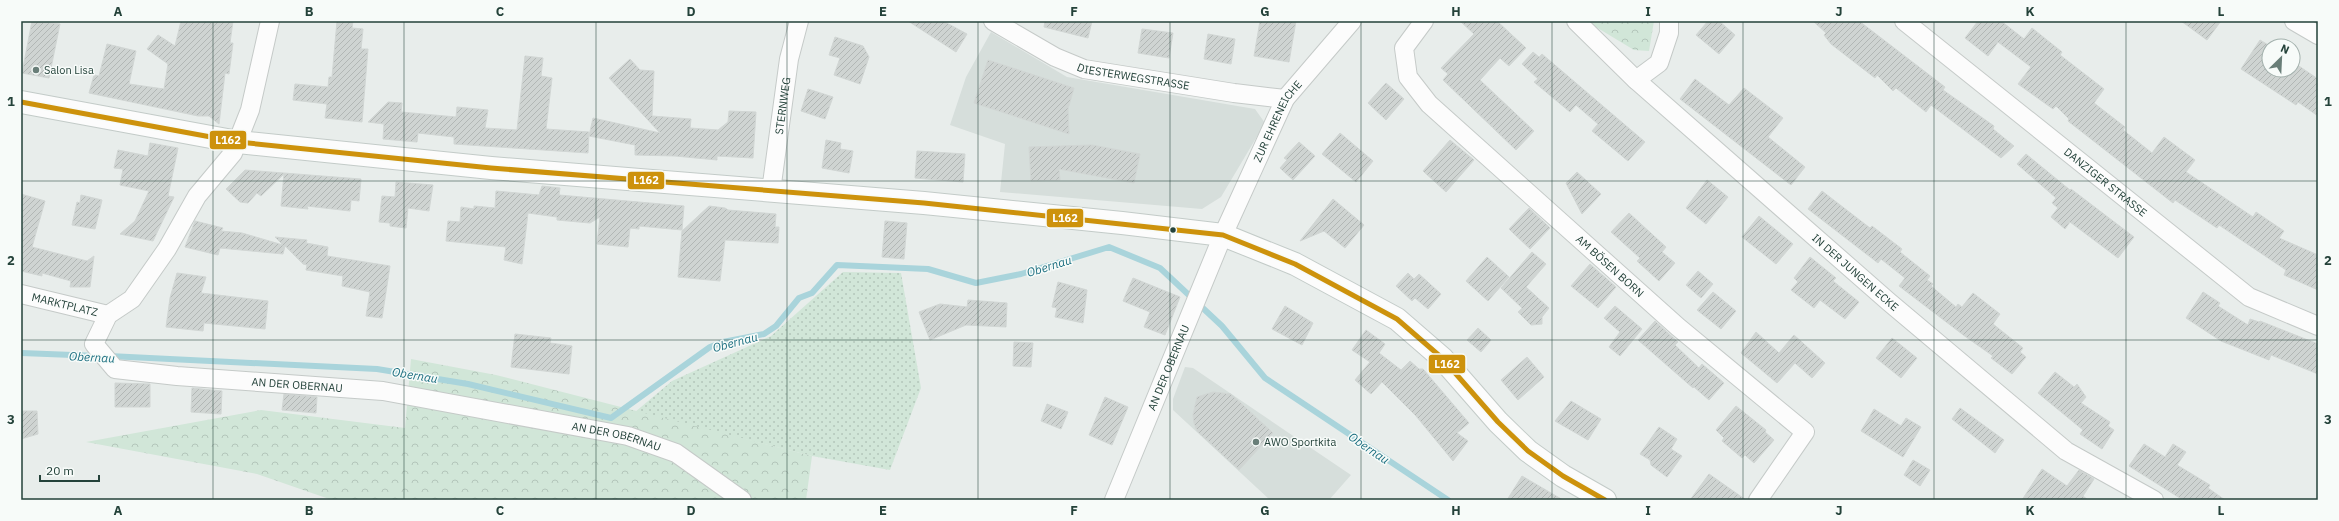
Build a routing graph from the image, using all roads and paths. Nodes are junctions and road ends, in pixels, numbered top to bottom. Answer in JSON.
{"nodes":[{"id":1,"x":270,"y":21,"type":"edge"},
{"id":2,"x":799,"y":21,"type":"edge"},
{"id":3,"x":993,"y":21,"type":"edge"},
{"id":4,"x":1352,"y":21,"type":"edge"},
{"id":5,"x":1424,"y":21,"type":"edge"},
{"id":6,"x":1576,"y":21,"type":"edge"},
{"id":7,"x":1669,"y":21,"type":"edge"},
{"id":8,"x":1904,"y":21,"type":"edge"},
{"id":9,"x":2294,"y":21,"type":"edge"},
{"id":10,"x":2318,"y":36,"type":"edge"},
{"id":11,"x":1636,"y":80,"type":"junction"},
{"id":12,"x":1285,"y":98,"type":"junction"},
{"id":13,"x":21,"y":102,"type":"edge"},
{"id":14,"x":238,"y":142,"type":"junction"},
{"id":15,"x":771,"y":191,"type":"junction"},
{"id":16,"x":1223,"y":235,"type":"junction"},
{"id":17,"x":21,"y":294,"type":"edge"},
{"id":18,"x":108,"y":315,"type":"junction"},
{"id":19,"x":2318,"y":326,"type":"edge"},
{"id":20,"x":742,"y":500,"type":"edge"},
{"id":21,"x":1114,"y":500,"type":"edge"},
{"id":22,"x":1605,"y":500,"type":"edge"},
{"id":23,"x":1758,"y":500,"type":"edge"},
{"id":24,"x":2154,"y":500,"type":"edge"}],
"edges":[{"from":1,"to":14,"type":"street"},
{"from":2,"to":15,"type":"street","name":"STERNWEG"},
{"from":3,"to":12,"type":"street","name":"DIESTERWEGSTRASSE"},
{"from":4,"to":12,"type":"street","name":"ZUR EHRENEICHE"},
{"from":5,"to":23,"type":"street","name":"AM BÖSEN BORN"},
{"from":6,"to":11,"type":"street","name":"IN DER JUNGEN ECKE"},
{"from":7,"to":11,"type":"street"},
{"from":8,"to":19,"type":"street","name":"DANZIGER STRASSE"},
{"from":9,"to":10,"type":"street"},
{"from":11,"to":24,"type":"street","name":"IN DER JUNGEN ECKE"},
{"from":12,"to":16,"type":"street","name":"ZUR EHRENEICHE"},
{"from":13,"to":14,"type":"street"},
{"from":14,"to":15,"type":"street"},
{"from":14,"to":18,"type":"street"},
{"from":15,"to":16,"type":"street"},
{"from":16,"to":21,"type":"street","name":"AN DER OBERNAU"},
{"from":16,"to":22,"type":"street"},
{"from":17,"to":18,"type":"street","name":"MARKTPLATZ"},
{"from":18,"to":20,"type":"street","name":"AN DER OBERNAU"}]}
